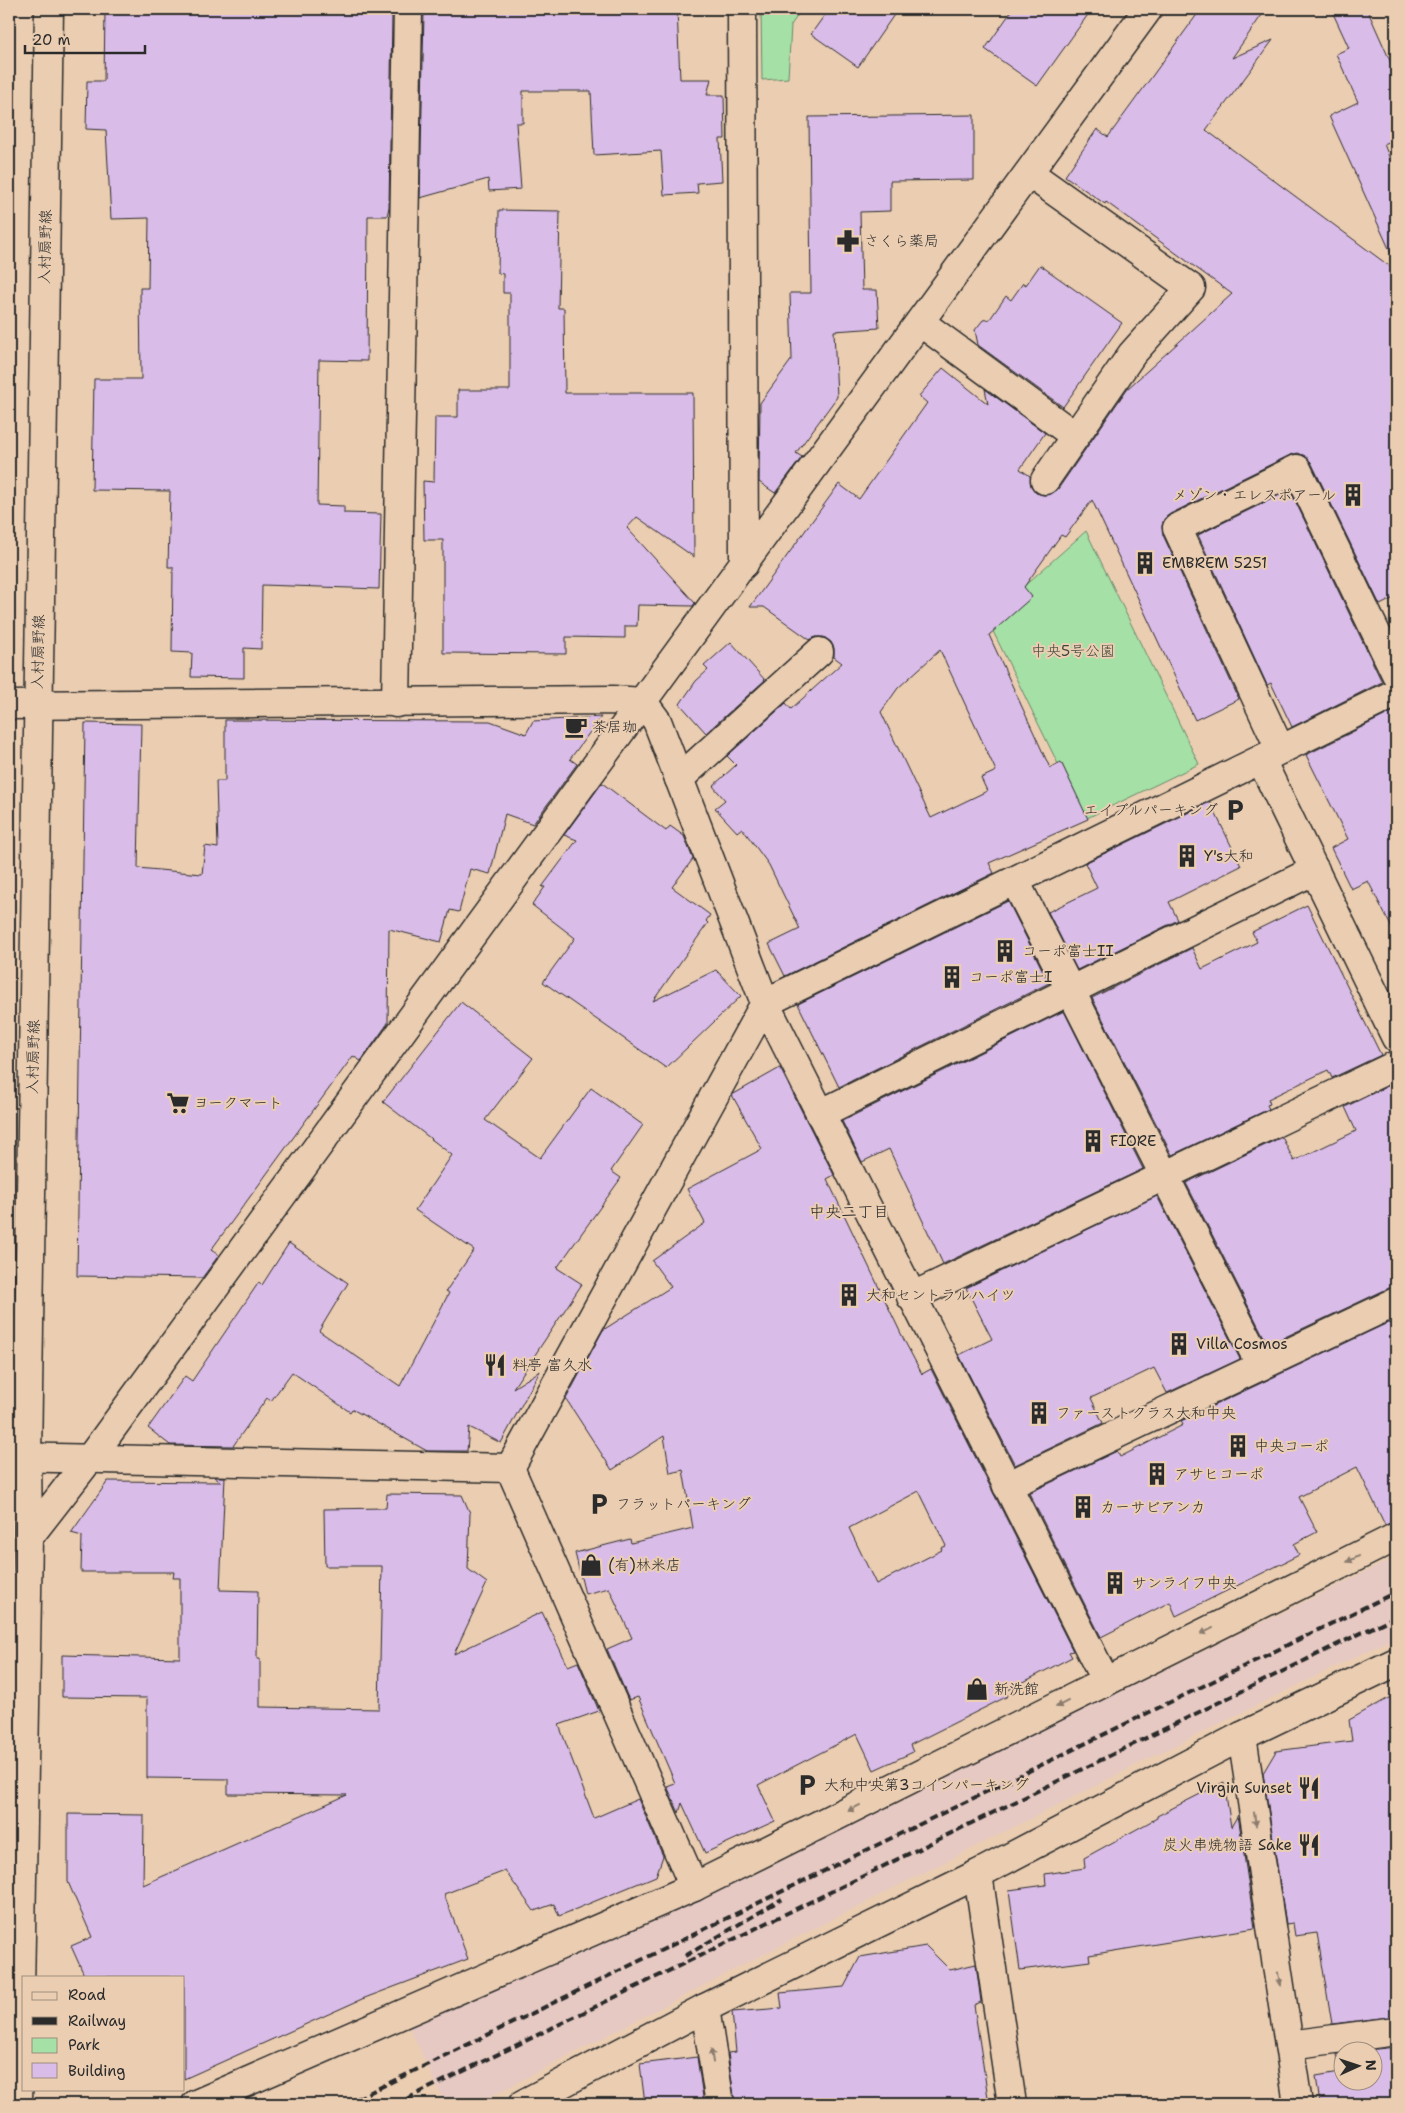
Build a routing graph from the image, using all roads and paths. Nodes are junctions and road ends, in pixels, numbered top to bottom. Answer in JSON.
{"nodes":[{"id":1,"x":49,"y":9,"type":"edge"},
{"id":2,"x":408,"y":9,"type":"edge"},
{"id":3,"x":742,"y":9,"type":"edge"},
{"id":4,"x":1148,"y":9,"type":"edge"},
{"id":5,"x":1028,"y":173,"type":"junction"},
{"id":6,"x":920,"y":322,"type":"junction"},
{"id":7,"x":1076,"y":436,"type":"junction"},
{"id":8,"x":1045,"y":480,"type":"dead end"},
{"id":9,"x":744,"y":564,"type":"junction"},
{"id":10,"x":819,"y":652,"type":"dead end"},
{"id":11,"x":1396,"y":674,"type":"edge"},
{"id":12,"x":1396,"y":693,"type":"edge"},
{"id":13,"x":643,"y":702,"type":"junction"},
{"id":14,"x":396,"y":703,"type":"junction"},
{"id":15,"x":9,"y":705,"type":"edge"},
{"id":16,"x":38,"y":705,"type":"junction"},
{"id":17,"x":1271,"y":754,"type":"junction"},
{"id":18,"x":679,"y":779,"type":"junction"},
{"id":19,"x":1315,"y":870,"type":"junction"},
{"id":20,"x":1015,"y":881,"type":"junction"},
{"id":21,"x":1071,"y":991,"type":"junction"},
{"id":22,"x":765,"y":1003,"type":"junction"},
{"id":23,"x":1396,"y":1038,"type":"edge"},
{"id":24,"x":1396,"y":1066,"type":"edge"},
{"id":25,"x":820,"y":1114,"type":"junction"},
{"id":26,"x":1164,"y":1176,"type":"junction"},
{"id":27,"x":912,"y":1296,"type":"junction"},
{"id":28,"x":1396,"y":1302,"type":"edge"},
{"id":29,"x":1261,"y":1366,"type":"junction"},
{"id":30,"x":18,"y":1457,"type":"edge"},
{"id":31,"x":91,"y":1457,"type":"junction"},
{"id":32,"x":510,"y":1468,"type":"junction"},
{"id":33,"x":1007,"y":1486,"type":"junction"},
{"id":34,"x":1396,"y":1537,"type":"edge"},
{"id":35,"x":28,"y":1538,"type":"junction"},
{"id":36,"x":1396,"y":1662,"type":"edge"},
{"id":37,"x":1106,"y":1682,"type":"junction"},
{"id":38,"x":1242,"y":1736,"type":"junction"},
{"id":39,"x":978,"y":1874,"type":"junction"},
{"id":40,"x":694,"y":1887,"type":"junction"},
{"id":41,"x":705,"y":2008,"type":"junction"},
{"id":42,"x":1396,"y":2031,"type":"edge"},
{"id":43,"x":1289,"y":2045,"type":"junction"},
{"id":44,"x":18,"y":2104,"type":"edge"},
{"id":45,"x":196,"y":2104,"type":"edge"},
{"id":46,"x":523,"y":2104,"type":"edge"},
{"id":47,"x":720,"y":2104,"type":"edge"},
{"id":48,"x":1012,"y":2104,"type":"edge"},
{"id":49,"x":1298,"y":2104,"type":"edge"}],
"edges":[{"from":1,"to":16,"type":"street","name":"入村扇野線"},
{"from":2,"to":14,"type":"street"},
{"from":3,"to":9,"type":"street"},
{"from":4,"to":5,"type":"street"},
{"from":5,"to":6,"type":"street"},
{"from":5,"to":7,"type":"street"},
{"from":6,"to":7,"type":"street"},
{"from":6,"to":9,"type":"street"},
{"from":7,"to":8,"type":"street"},
{"from":9,"to":13,"type":"street"},
{"from":10,"to":18,"type":"street"},
{"from":11,"to":17,"type":"street"},
{"from":12,"to":17,"type":"street"},
{"from":13,"to":14,"type":"street"},
{"from":13,"to":18,"type":"street"},
{"from":13,"to":31,"type":"street"},
{"from":14,"to":16,"type":"street"},
{"from":15,"to":16,"type":"street"},
{"from":16,"to":30,"type":"street","name":"入村扇野線"},
{"from":17,"to":19,"type":"street"},
{"from":17,"to":20,"type":"street"},
{"from":18,"to":22,"type":"street"},
{"from":19,"to":21,"type":"street"},
{"from":19,"to":23,"type":"street"},
{"from":20,"to":21,"type":"street"},
{"from":20,"to":22,"type":"street"},
{"from":21,"to":25,"type":"street"},
{"from":21,"to":26,"type":"street"},
{"from":22,"to":25,"type":"street"},
{"from":22,"to":32,"type":"street"},
{"from":24,"to":26,"type":"street"},
{"from":25,"to":27,"type":"street"},
{"from":26,"to":27,"type":"street"},
{"from":26,"to":29,"type":"street"},
{"from":27,"to":33,"type":"street"},
{"from":28,"to":29,"type":"street"},
{"from":29,"to":33,"type":"street"},
{"from":30,"to":31,"type":"street"},
{"from":30,"to":35,"type":"street","name":"入村扇野線"},
{"from":31,"to":32,"type":"street"},
{"from":31,"to":35,"type":"street"},
{"from":32,"to":40,"type":"street"},
{"from":33,"to":37,"type":"street"},
{"from":34,"to":37,"type":"street","one_way":true},
{"from":35,"to":44,"type":"street","name":"入村扇野線"},
{"from":36,"to":38,"type":"street"},
{"from":37,"to":40,"type":"street","one_way":true},
{"from":38,"to":39,"type":"street"},
{"from":38,"to":43,"type":"street","one_way":true},
{"from":39,"to":41,"type":"street"},
{"from":39,"to":48,"type":"street"},
{"from":40,"to":45,"type":"street"},
{"from":41,"to":46,"type":"street"},
{"from":47,"to":41,"type":"street","one_way":true},
{"from":42,"to":43,"type":"street"},
{"from":43,"to":49,"type":"street"}]}
